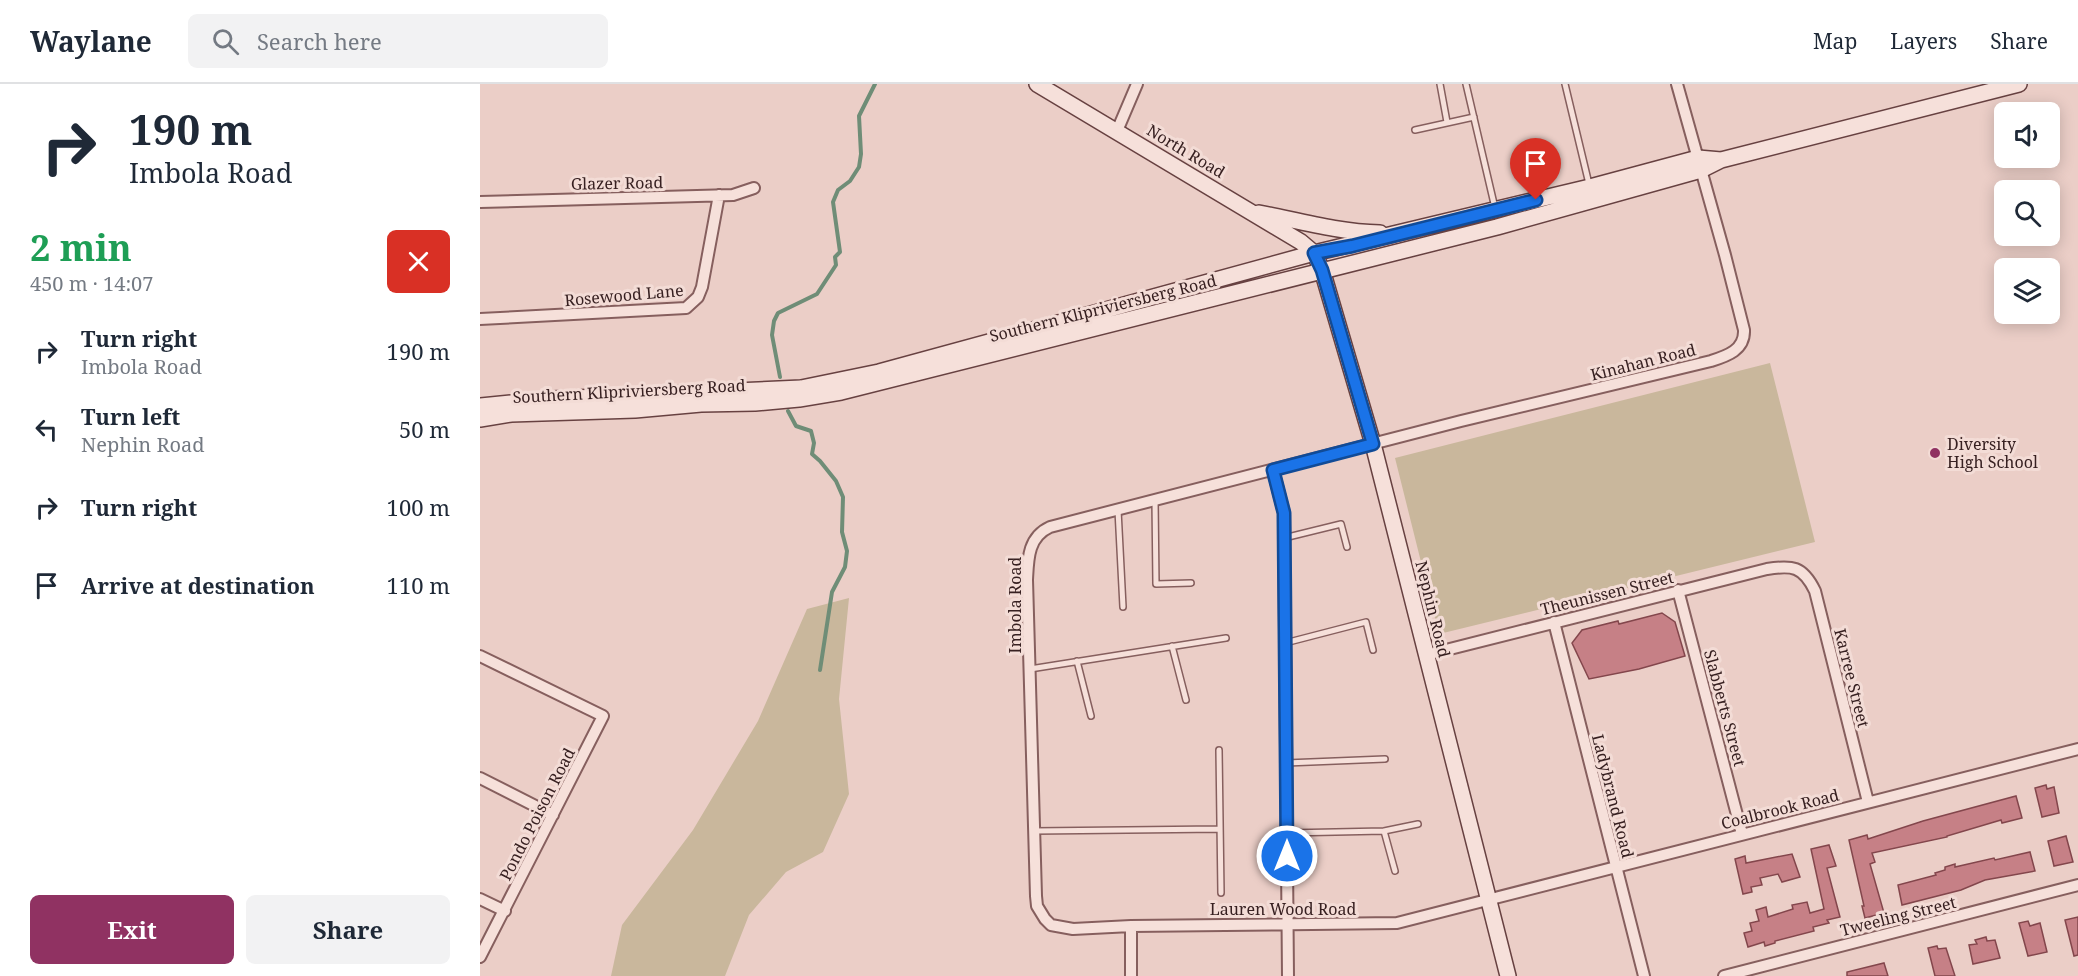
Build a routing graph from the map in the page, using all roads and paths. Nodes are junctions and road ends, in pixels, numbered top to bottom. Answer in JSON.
{"nodes":[{"id":1,"x":1036,"y":84,"type":"edge"},
{"id":2,"x":1137,"y":84,"type":"edge"},
{"id":3,"x":1440,"y":84,"type":"edge"},
{"id":4,"x":1466,"y":84,"type":"edge"},
{"id":5,"x":1564,"y":84,"type":"edge"},
{"id":6,"x":1677,"y":84,"type":"edge"},
{"id":7,"x":2019,"y":84,"type":"edge"},
{"id":8,"x":1474,"y":117,"type":"junction"},
{"id":9,"x":1446,"y":122,"type":"junction"},
{"id":10,"x":1415,"y":130,"type":"dead end"},
{"id":11,"x":1118,"y":131,"type":"junction"},
{"id":12,"x":1699,"y":164,"type":"junction"},
{"id":13,"x":754,"y":188,"type":"dead end"},
{"id":14,"x":1591,"y":193,"type":"junction"},
{"id":15,"x":719,"y":195,"type":"junction"},
{"id":16,"x":480,"y":202,"type":"edge"},
{"id":17,"x":1496,"y":210,"type":"junction"},
{"id":18,"x":1250,"y":211,"type":"junction"},
{"id":19,"x":1407,"y":231,"type":"junction"},
{"id":20,"x":1314,"y":253,"type":"junction"},
{"id":21,"x":1322,"y":270,"type":"junction"},
{"id":22,"x":1099,"y":311,"type":"junction"},
{"id":23,"x":480,"y":319,"type":"edge"},
{"id":24,"x":1102,"y":327,"type":"junction"},
{"id":25,"x":480,"y":406,"type":"edge"},
{"id":26,"x":480,"y":419,"type":"edge"},
{"id":27,"x":1373,"y":444,"type":"junction"},
{"id":28,"x":1273,"y":470,"type":"junction"},
{"id":29,"x":1155,"y":500,"type":"junction"},
{"id":30,"x":1118,"y":510,"type":"junction"},
{"id":31,"x":1284,"y":538,"type":"junction"},
{"id":32,"x":1347,"y":547,"type":"dead end"},
{"id":33,"x":1796,"y":568,"type":"joint"},
{"id":34,"x":1191,"y":584,"type":"dead end"},
{"id":35,"x":1678,"y":591,"type":"junction"},
{"id":36,"x":1123,"y":606,"type":"dead end"},
{"id":37,"x":1554,"y":622,"type":"junction"},
{"id":38,"x":1226,"y":638,"type":"dead end"},
{"id":39,"x":1285,"y":643,"type":"junction"},
{"id":40,"x":1172,"y":646,"type":"junction"},
{"id":41,"x":1374,"y":650,"type":"dead end"},
{"id":42,"x":1426,"y":655,"type":"junction"},
{"id":43,"x":480,"y":656,"type":"edge"},
{"id":44,"x":1077,"y":662,"type":"junction"},
{"id":45,"x":1030,"y":669,"type":"junction"},
{"id":46,"x":1186,"y":700,"type":"dead end"},
{"id":47,"x":1091,"y":716,"type":"dead end"},
{"id":48,"x":2078,"y":749,"type":"edge"},
{"id":49,"x":1219,"y":750,"type":"dead end"},
{"id":50,"x":1385,"y":759,"type":"dead end"},
{"id":51,"x":1286,"y":764,"type":"junction"},
{"id":52,"x":480,"y":778,"type":"edge"},
{"id":53,"x":1868,"y":802,"type":"junction"},
{"id":54,"x":552,"y":815,"type":"junction"},
{"id":55,"x":1418,"y":824,"type":"dead end"},
{"id":56,"x":1220,"y":829,"type":"junction"},
{"id":57,"x":1034,"y":831,"type":"junction"},
{"id":58,"x":1384,"y":831,"type":"junction"},
{"id":59,"x":1287,"y":833,"type":"junction"},
{"id":60,"x":1742,"y":834,"type":"junction"},
{"id":61,"x":1616,"y":867,"type":"junction"},
{"id":62,"x":1395,"y":871,"type":"dead end"},
{"id":63,"x":2078,"y":885,"type":"edge"},
{"id":64,"x":1221,"y":893,"type":"dead end"},
{"id":65,"x":480,"y":899,"type":"edge"},
{"id":66,"x":1489,"y":899,"type":"junction"},
{"id":67,"x":505,"y":911,"type":"junction"},
{"id":68,"x":1287,"y":924,"type":"junction"},
{"id":69,"x":1131,"y":926,"type":"junction"},
{"id":70,"x":1073,"y":929,"type":"joint"},
{"id":71,"x":480,"y":957,"type":"edge"},
{"id":72,"x":1131,"y":976,"type":"edge"},
{"id":73,"x":1288,"y":976,"type":"edge"},
{"id":74,"x":1508,"y":976,"type":"edge"},
{"id":75,"x":1644,"y":976,"type":"edge"},
{"id":76,"x":1725,"y":976,"type":"edge"}],
"edges":[{"from":1,"to":11,"type":"main road","name":"North Road"},
{"from":2,"to":11,"type":"street"},
{"from":3,"to":9,"type":"lane"},
{"from":4,"to":8,"type":"lane"},
{"from":5,"to":14,"type":"lane"},
{"from":6,"to":12,"type":"street","name":"Kinahan Road"},
{"from":7,"to":12,"type":"main road","name":"Southern Klipriviersberg Road"},
{"from":8,"to":9,"type":"lane"},
{"from":8,"to":17,"type":"lane"},
{"from":9,"to":10,"type":"lane"},
{"from":11,"to":18,"type":"main road","name":"North Road"},
{"from":12,"to":14,"type":"main road","name":"Southern Klipriviersberg Road"},
{"from":12,"to":27,"type":"street","name":"Kinahan Road"},
{"from":13,"to":15,"type":"street","name":"Glazer Road"},
{"from":14,"to":17,"type":"main road","name":"Southern Klipriviersberg Road"},
{"from":14,"to":21,"type":"main road","name":"Southern Klipriviersberg Road"},
{"from":15,"to":16,"type":"street","name":"Glazer Road"},
{"from":15,"to":23,"type":"street","name":"Rosewood Lane"},
{"from":17,"to":19,"type":"main road","name":"Southern Klipriviersberg Road"},
{"from":18,"to":19,"type":"main road"},
{"from":18,"to":20,"type":"main road","name":"North Road"},
{"from":19,"to":20,"type":"main road","name":"Southern Klipriviersberg Road"},
{"from":20,"to":21,"type":"main road","name":"Nephin Road"},
{"from":20,"to":22,"type":"main road","name":"Southern Klipriviersberg Road"},
{"from":21,"to":24,"type":"main road","name":"Southern Klipriviersberg Road"},
{"from":21,"to":27,"type":"main road","name":"Nephin Road"},
{"from":22,"to":24,"type":"main road"},
{"from":22,"to":25,"type":"main road","name":"Southern Klipriviersberg Road"},
{"from":24,"to":26,"type":"main road","name":"Southern Klipriviersberg Road"},
{"from":27,"to":28,"type":"street","name":"Imbola Road"},
{"from":27,"to":42,"type":"main road","name":"Nephin Road"},
{"from":28,"to":29,"type":"street","name":"Imbola Road"},
{"from":28,"to":31,"type":"street"},
{"from":29,"to":30,"type":"street","name":"Imbola Road"},
{"from":29,"to":34,"type":"lane"},
{"from":30,"to":36,"type":"lane"},
{"from":30,"to":45,"type":"street","name":"Imbola Road"},
{"from":31,"to":32,"type":"lane"},
{"from":31,"to":39,"type":"street"},
{"from":33,"to":35,"type":"street","name":"Theunissen Street"},
{"from":33,"to":53,"type":"street","name":"Karree Street"},
{"from":35,"to":37,"type":"street","name":"Theunissen Street"},
{"from":35,"to":60,"type":"street","name":"Slabberts Street"},
{"from":37,"to":42,"type":"street","name":"Theunissen Street"},
{"from":37,"to":61,"type":"street","name":"Ladybrand Road"},
{"from":38,"to":40,"type":"lane"},
{"from":39,"to":41,"type":"lane"},
{"from":39,"to":51,"type":"street"},
{"from":40,"to":44,"type":"lane"},
{"from":40,"to":46,"type":"lane"},
{"from":42,"to":66,"type":"main road","name":"Nephin Road"},
{"from":43,"to":54,"type":"street","name":"Pondo Poison Road"},
{"from":44,"to":45,"type":"lane"},
{"from":44,"to":47,"type":"lane"},
{"from":45,"to":57,"type":"street","name":"Imbola Road"},
{"from":48,"to":53,"type":"street","name":"Coalbrook Road"},
{"from":49,"to":56,"type":"lane"},
{"from":50,"to":51,"type":"lane"},
{"from":51,"to":59,"type":"street"},
{"from":52,"to":54,"type":"street"},
{"from":53,"to":60,"type":"street","name":"Coalbrook Road"},
{"from":54,"to":67,"type":"street","name":"Pondo Poison Road"},
{"from":55,"to":58,"type":"lane"},
{"from":56,"to":57,"type":"lane"},
{"from":56,"to":64,"type":"lane"},
{"from":57,"to":70,"type":"street","name":"Imbola Road"},
{"from":58,"to":59,"type":"lane"},
{"from":58,"to":62,"type":"lane"},
{"from":59,"to":68,"type":"street"},
{"from":60,"to":61,"type":"street","name":"Coalbrook Road"},
{"from":61,"to":66,"type":"street","name":"Coalbrook Road"},
{"from":61,"to":75,"type":"street","name":"Ladybrand Road"},
{"from":63,"to":76,"type":"street","name":"Tweeling Street"},
{"from":65,"to":67,"type":"street"},
{"from":66,"to":68,"type":"street","name":"Lauren Wood Road"},
{"from":66,"to":74,"type":"main road","name":"Nephin Road"},
{"from":67,"to":71,"type":"street","name":"Pondo Poison Road"},
{"from":68,"to":69,"type":"street","name":"Lauren Wood Road"},
{"from":68,"to":73,"type":"street"},
{"from":69,"to":70,"type":"street","name":"Lauren Wood Road"},
{"from":69,"to":72,"type":"street"}]}
